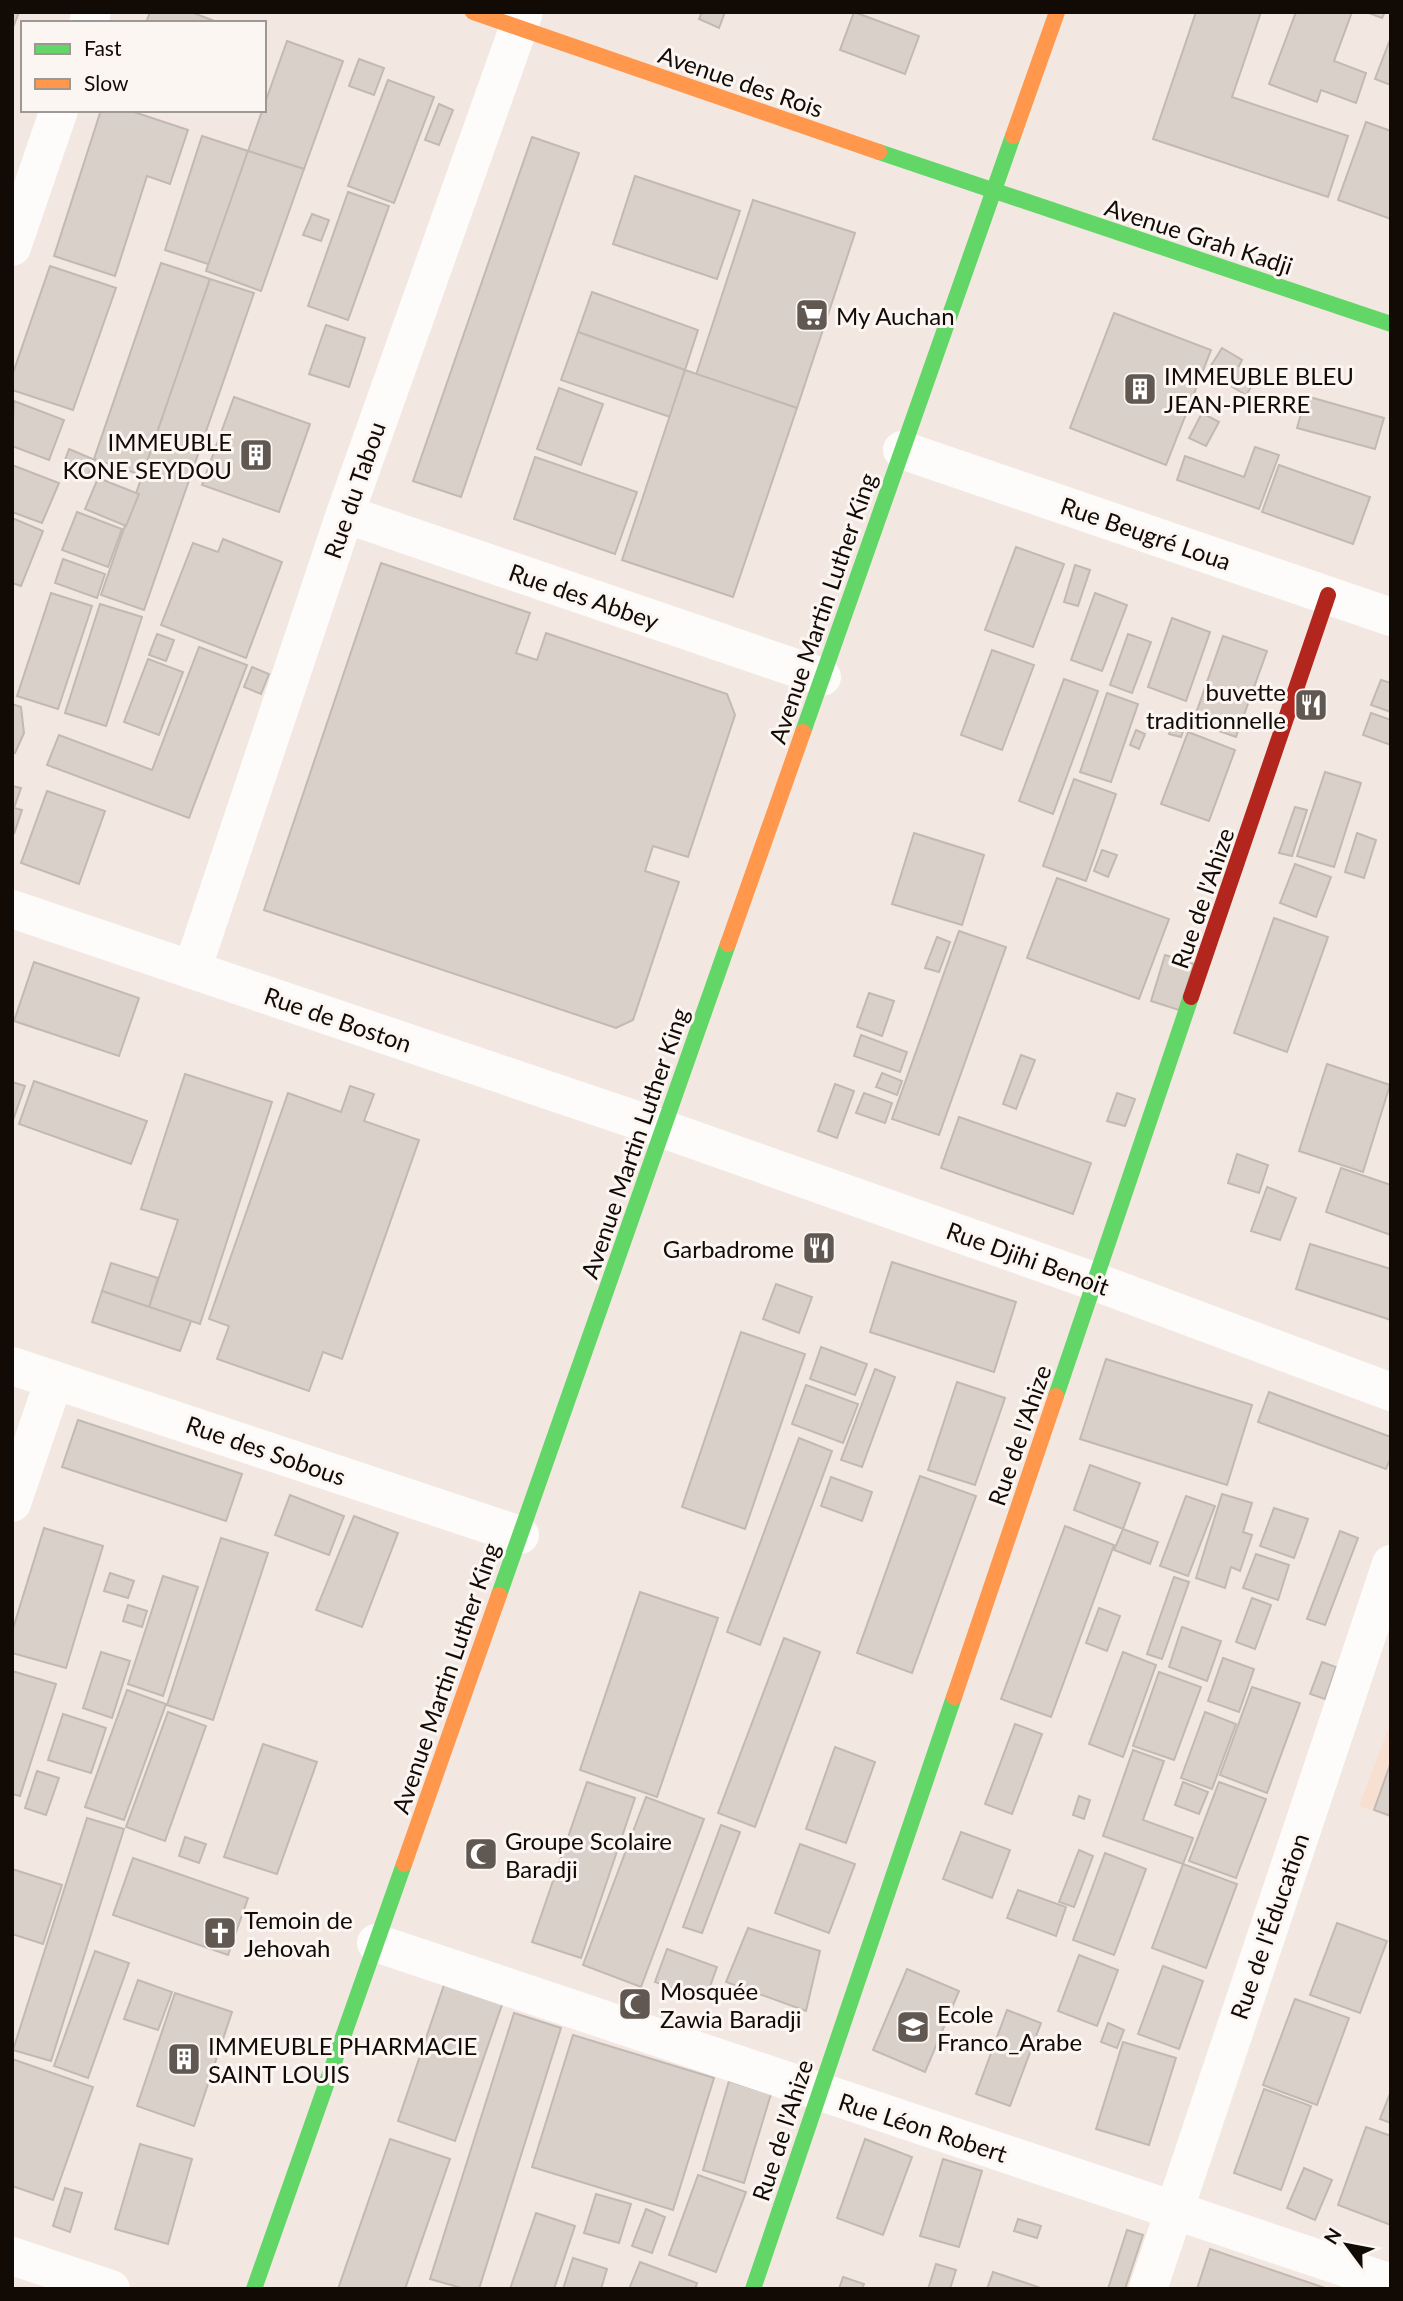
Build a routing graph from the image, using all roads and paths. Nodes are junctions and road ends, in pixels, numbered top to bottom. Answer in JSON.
{"nodes":[{"id":1,"x":473,"y":12,"type":"edge"},
{"id":2,"x":1057,"y":12,"type":"edge"},
{"id":3,"x":522,"y":20,"type":"edge"},
{"id":4,"x":57,"y":112,"type":"edge"},
{"id":5,"x":994,"y":192,"type":"junction"},
{"id":6,"x":12,"y":247,"type":"edge"},
{"id":7,"x":1391,"y":324,"type":"edge"},
{"id":8,"x":902,"y":450,"type":"junction"},
{"id":9,"x":345,"y":514,"type":"junction"},
{"id":10,"x":1328,"y":595,"type":"junction"},
{"id":11,"x":1391,"y":617,"type":"edge"},
{"id":12,"x":822,"y":677,"type":"junction"},
{"id":13,"x":12,"y":909,"type":"edge"},
{"id":14,"x":192,"y":970,"type":"junction"},
{"id":15,"x":663,"y":1129,"type":"junction"},
{"id":16,"x":1096,"y":1282,"type":"junction"},
{"id":17,"x":12,"y":1366,"type":"edge"},
{"id":18,"x":54,"y":1380,"type":"junction"},
{"id":19,"x":1391,"y":1392,"type":"edge"},
{"id":20,"x":12,"y":1503,"type":"edge"},
{"id":21,"x":520,"y":1535,"type":"junction"},
{"id":22,"x":1391,"y":1564,"type":"edge"},
{"id":23,"x":376,"y":1943,"type":"junction"},
{"id":24,"x":818,"y":2093,"type":"junction"},
{"id":25,"x":1174,"y":2208,"type":"junction"},
{"id":26,"x":12,"y":2256,"type":"edge"},
{"id":27,"x":1391,"y":2283,"type":"edge"},
{"id":28,"x":111,"y":2289,"type":"edge"},
{"id":29,"x":254,"y":2289,"type":"edge"},
{"id":30,"x":753,"y":2289,"type":"edge"},
{"id":31,"x":1148,"y":2289,"type":"edge"}],
"edges":[{"from":1,"to":3,"type":"street","name":"Avenue des Rois"},
{"from":2,"to":5,"type":"street","name":"Avenue Martin Luther King"},
{"from":3,"to":5,"type":"street","name":"Avenue des Rois"},
{"from":3,"to":9,"type":"street","name":"Rue du Tabou"},
{"from":4,"to":6,"type":"street"},
{"from":5,"to":7,"type":"street","name":"Avenue Grah Kadji"},
{"from":5,"to":8,"type":"street","name":"Avenue Martin Luther King"},
{"from":8,"to":10,"type":"street","name":"Rue Beugré Loua"},
{"from":8,"to":12,"type":"street","name":"Avenue Martin Luther King"},
{"from":9,"to":12,"type":"street","name":"Rue des Abbey"},
{"from":9,"to":14,"type":"street","name":"Rue du Tabou"},
{"from":10,"to":11,"type":"street","name":"Rue Beugré Loua"},
{"from":10,"to":16,"type":"street","name":"Rue de l'Ahize"},
{"from":12,"to":15,"type":"street","name":"Avenue Martin Luther King"},
{"from":13,"to":14,"type":"street","name":"Rue de Boston"},
{"from":14,"to":15,"type":"street","name":"Rue de Boston"},
{"from":15,"to":16,"type":"street","name":"Rue Djihi Benoit"},
{"from":15,"to":21,"type":"street","name":"Avenue Martin Luther King"},
{"from":16,"to":19,"type":"street","name":"Rue Djihi Benoit"},
{"from":16,"to":24,"type":"street","name":"Rue de l'Ahize"},
{"from":17,"to":18,"type":"street","name":"Rue des Sobous"},
{"from":18,"to":20,"type":"street"},
{"from":18,"to":21,"type":"street","name":"Rue des Sobous"},
{"from":21,"to":23,"type":"street","name":"Avenue Martin Luther King"},
{"from":22,"to":25,"type":"street","name":"Rue de l'Éducation"},
{"from":23,"to":24,"type":"street","name":"Rue Léon Robert"},
{"from":23,"to":29,"type":"street","name":"Avenue Martin Luther King"},
{"from":24,"to":25,"type":"street","name":"Rue Léon Robert"},
{"from":24,"to":30,"type":"street","name":"Rue de l'Ahize"},
{"from":25,"to":27,"type":"street","name":"Rue Léon Robert"},
{"from":25,"to":31,"type":"street","name":"Rue de l'Éducation"},
{"from":26,"to":28,"type":"street"}]}
